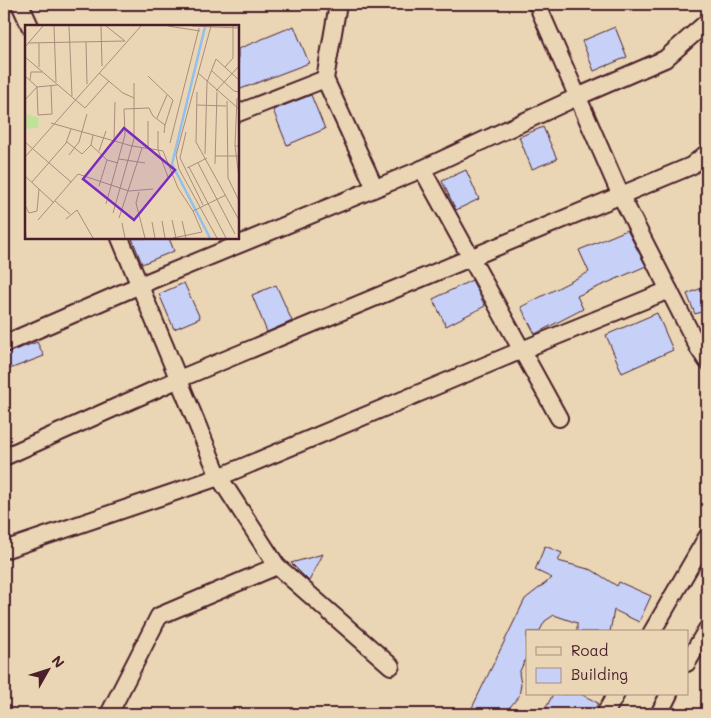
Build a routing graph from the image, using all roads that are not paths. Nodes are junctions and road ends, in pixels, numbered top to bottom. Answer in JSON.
{"nodes":[{"id":1,"x":20,"y":4,"type":"edge"},
{"id":2,"x":338,"y":4,"type":"edge"},
{"id":3,"x":537,"y":4,"type":"edge"},
{"id":4,"x":707,"y":22,"type":"edge"},
{"id":5,"x":30,"y":25,"type":"edge"},
{"id":6,"x":325,"y":79,"type":"junction"},
{"id":7,"x":577,"y":96,"type":"junction"},
{"id":8,"x":239,"y":113,"type":"edge"},
{"id":9,"x":707,"y":153,"type":"edge"},
{"id":10,"x":422,"y":169,"type":"junction"},
{"id":11,"x":375,"y":188,"type":"junction"},
{"id":12,"x":621,"y":196,"type":"junction"},
{"id":13,"x":120,"y":239,"type":"edge"},
{"id":14,"x":471,"y":258,"type":"junction"},
{"id":15,"x":140,"y":285,"type":"junction"},
{"id":16,"x":669,"y":290,"type":"junction"},
{"id":17,"x":4,"y":344,"type":"edge"},
{"id":18,"x":522,"y":350,"type":"junction"},
{"id":19,"x":704,"y":350,"type":"edge"},
{"id":20,"x":179,"y":379,"type":"junction"},
{"id":21,"x":559,"y":418,"type":"dead end"},
{"id":22,"x":4,"y":457,"type":"edge"},
{"id":23,"x":219,"y":477,"type":"junction"},
{"id":24,"x":707,"y":537,"type":"edge"},
{"id":25,"x":4,"y":550,"type":"edge"},
{"id":26,"x":277,"y":566,"type":"junction"},
{"id":27,"x":707,"y":628,"type":"edge"},
{"id":28,"x":653,"y":630,"type":"edge"},
{"id":29,"x":688,"y":661,"type":"edge"},
{"id":30,"x":391,"y":666,"type":"dead end"},
{"id":31,"x":615,"y":696,"type":"edge"},
{"id":32,"x":668,"y":696,"type":"edge"},
{"id":33,"x":606,"y":712,"type":"dead end"},
{"id":34,"x":109,"y":714,"type":"edge"},
{"id":35,"x":659,"y":714,"type":"edge"}],
"edges":[{"from":1,"to":5,"type":"street"},
{"from":2,"to":6,"type":"street"},
{"from":3,"to":7,"type":"street"},
{"from":4,"to":7,"type":"street"},
{"from":6,"to":8,"type":"street"},
{"from":6,"to":11,"type":"street"},
{"from":7,"to":10,"type":"street"},
{"from":7,"to":12,"type":"street"},
{"from":9,"to":12,"type":"street"},
{"from":10,"to":11,"type":"street"},
{"from":10,"to":14,"type":"street"},
{"from":11,"to":15,"type":"street"},
{"from":12,"to":14,"type":"street"},
{"from":12,"to":16,"type":"street"},
{"from":13,"to":15,"type":"street"},
{"from":14,"to":18,"type":"street"},
{"from":14,"to":20,"type":"street"},
{"from":15,"to":17,"type":"street"},
{"from":15,"to":20,"type":"street"},
{"from":16,"to":18,"type":"street"},
{"from":16,"to":19,"type":"street"},
{"from":18,"to":21,"type":"street"},
{"from":18,"to":23,"type":"street"},
{"from":20,"to":22,"type":"street"},
{"from":20,"to":23,"type":"street"},
{"from":23,"to":25,"type":"street"},
{"from":23,"to":26,"type":"street"},
{"from":24,"to":28,"type":"street"},
{"from":26,"to":30,"type":"street"},
{"from":26,"to":34,"type":"street"},
{"from":27,"to":29,"type":"street"},
{"from":31,"to":33,"type":"street"},
{"from":32,"to":35,"type":"street"}]}
